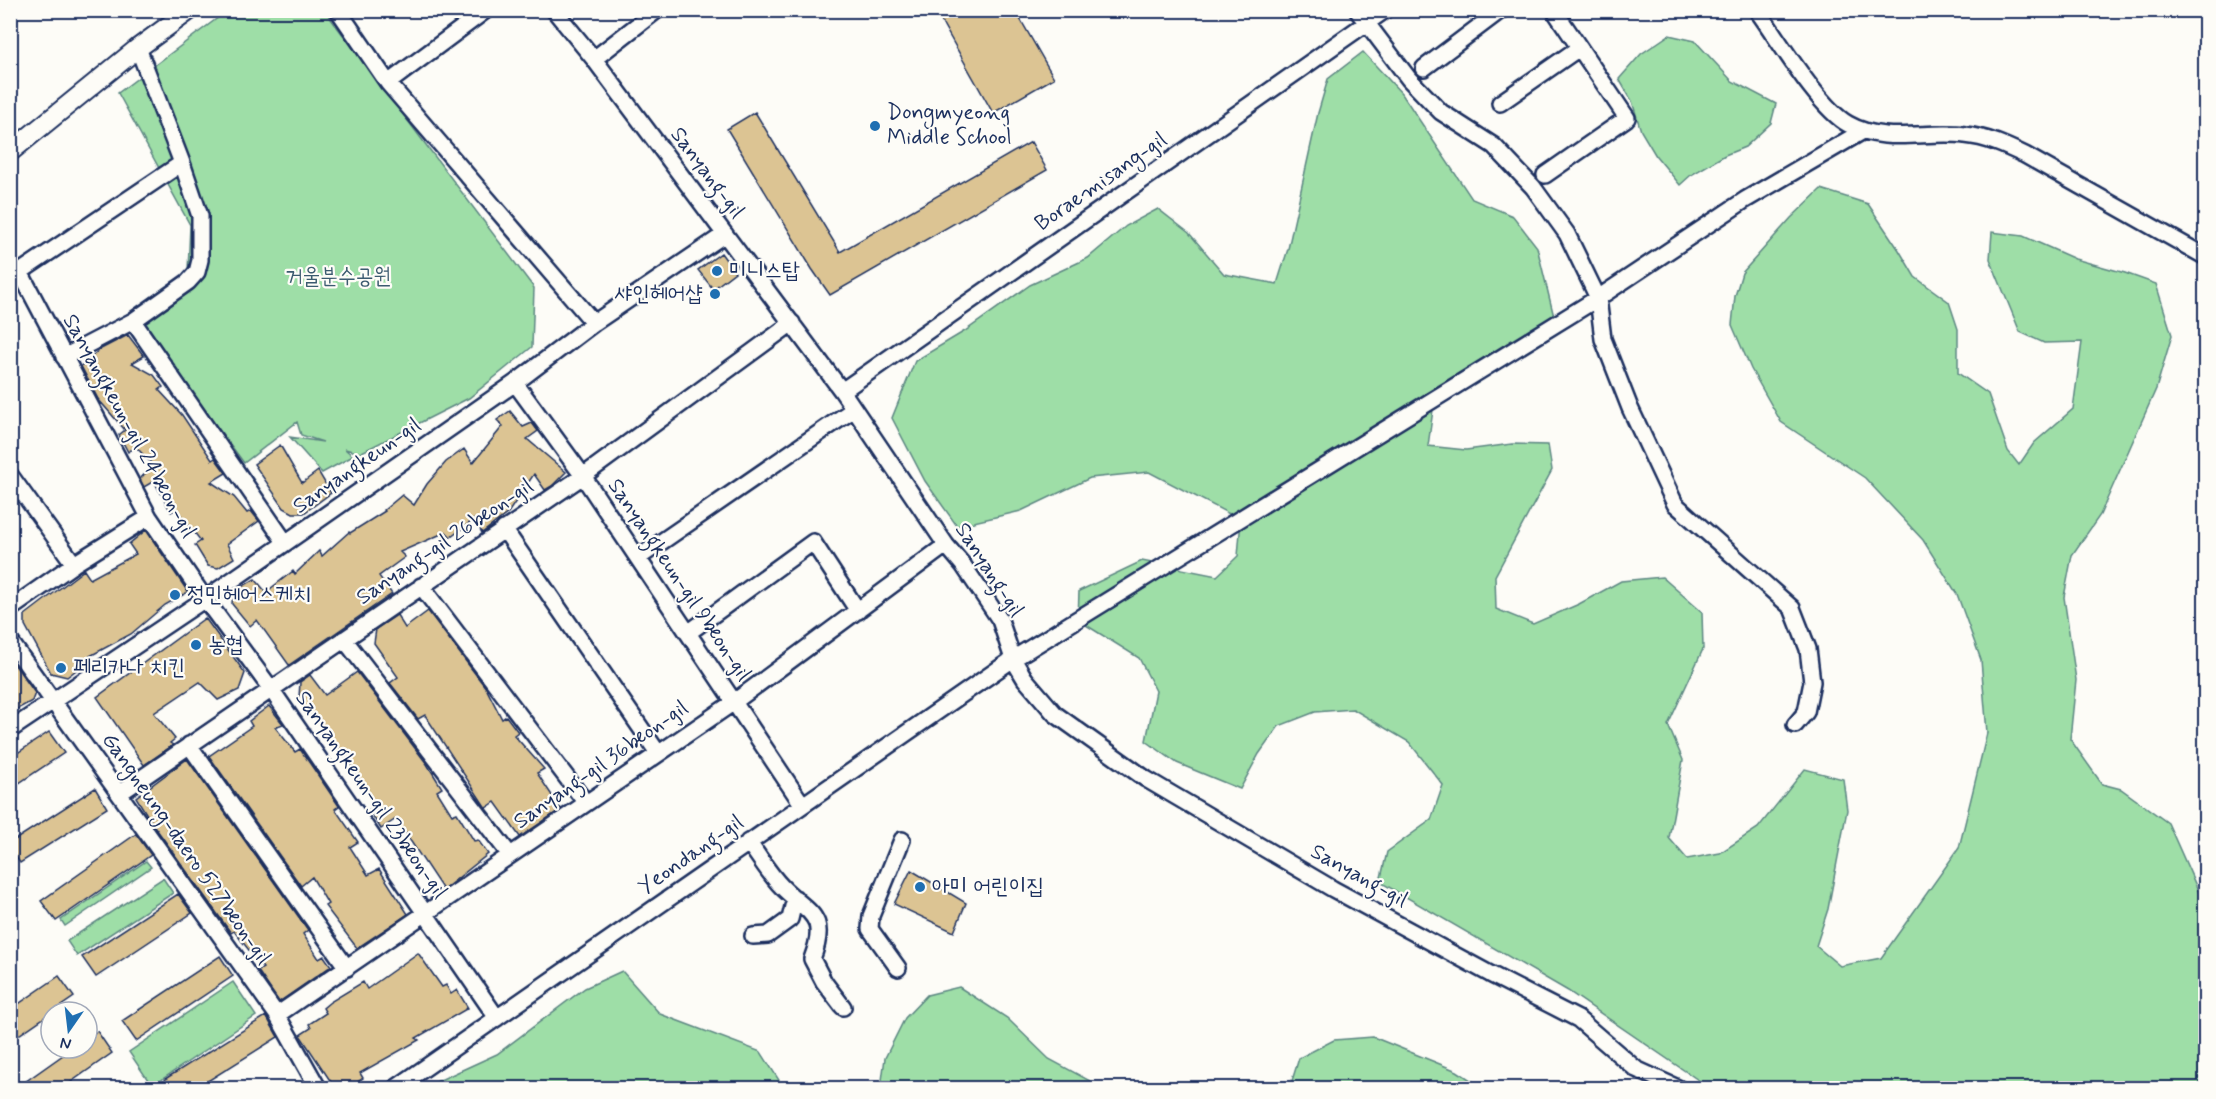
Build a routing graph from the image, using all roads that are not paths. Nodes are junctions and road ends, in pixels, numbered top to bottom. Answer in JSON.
{"nodes":[{"id":1,"x":190,"y":10,"type":"edge"},
{"id":2,"x":338,"y":10,"type":"edge"},
{"id":3,"x":486,"y":10,"type":"edge"},
{"id":4,"x":554,"y":10,"type":"edge"},
{"id":5,"x":657,"y":10,"type":"edge"},
{"id":6,"x":1357,"y":10,"type":"edge"},
{"id":7,"x":1385,"y":10,"type":"edge"},
{"id":8,"x":1501,"y":10,"type":"edge"},
{"id":9,"x":1554,"y":10,"type":"edge"},
{"id":10,"x":1757,"y":10,"type":"edge"},
{"id":11,"x":1366,"y":24,"type":"junction"},
{"id":12,"x":138,"y":48,"type":"junction"},
{"id":13,"x":1580,"y":48,"type":"junction"},
{"id":14,"x":594,"y":59,"type":"junction"},
{"id":15,"x":1424,"y":68,"type":"dead end"},
{"id":16,"x":388,"y":83,"type":"junction"},
{"id":17,"x":1500,"y":103,"type":"dead end"},
{"id":18,"x":1863,"y":131,"type":"junction"},
{"id":19,"x":10,"y":152,"type":"edge"},
{"id":20,"x":182,"y":163,"type":"junction"},
{"id":21,"x":1545,"y":175,"type":"dead end"},
{"id":22,"x":725,"y":234,"type":"junction"},
{"id":23,"x":2205,"y":256,"type":"edge"},
{"id":24,"x":15,"y":277,"type":"edge"},
{"id":25,"x":1598,"y":298,"type":"junction"},
{"id":26,"x":133,"y":321,"type":"junction"},
{"id":27,"x":594,"y":323,"type":"junction"},
{"id":28,"x":792,"y":323,"type":"junction"},
{"id":29,"x":64,"y":357,"type":"junction"},
{"id":30,"x":515,"y":383,"type":"junction"},
{"id":31,"x":842,"y":391,"type":"junction"},
{"id":32,"x":854,"y":409,"type":"junction"},
{"id":33,"x":10,"y":475,"type":"edge"},
{"id":34,"x":583,"y":476,"type":"junction"},
{"id":35,"x":149,"y":517,"type":"junction"},
{"id":36,"x":504,"y":530,"type":"junction"},
{"id":37,"x":285,"y":542,"type":"junction"},
{"id":38,"x":946,"y":545,"type":"junction"},
{"id":39,"x":638,"y":558,"type":"junction"},
{"id":40,"x":74,"y":564,"type":"junction"},
{"id":41,"x":421,"y":586,"type":"junction"},
{"id":42,"x":205,"y":599,"type":"junction"},
{"id":43,"x":10,"y":609,"type":"edge"},
{"id":44,"x":858,"y":611,"type":"junction"},
{"id":45,"x":688,"y":633,"type":"junction"},
{"id":46,"x":344,"y":639,"type":"junction"},
{"id":47,"x":10,"y":641,"type":"edge"},
{"id":48,"x":1013,"y":659,"type":"junction"},
{"id":49,"x":271,"y":689,"type":"junction"},
{"id":50,"x":52,"y":700,"type":"junction"},
{"id":51,"x":734,"y":702,"type":"junction"},
{"id":52,"x":1795,"y":725,"type":"dead end"},
{"id":53,"x":10,"y":730,"type":"edge"},
{"id":54,"x":189,"y":745,"type":"junction"},
{"id":55,"x":658,"y":753,"type":"junction"},
{"id":56,"x":120,"y":793,"type":"junction"},
{"id":57,"x":586,"y":803,"type":"junction"},
{"id":58,"x":802,"y":804,"type":"junction"},
{"id":59,"x":902,"y":840,"type":"dead end"},
{"id":60,"x":748,"y":842,"type":"junction"},
{"id":61,"x":510,"y":855,"type":"junction"},
{"id":62,"x":795,"y":897,"type":"junction"},
{"id":63,"x":426,"y":913,"type":"junction"},
{"id":64,"x":753,"y":936,"type":"dead end"},
{"id":65,"x":347,"y":968,"type":"junction"},
{"id":66,"x":898,"y":968,"type":"dead end"},
{"id":67,"x":843,"y":1007,"type":"dead end"},
{"id":68,"x":277,"y":1015,"type":"junction"},
{"id":69,"x":496,"y":1018,"type":"junction"},
{"id":70,"x":318,"y":1089,"type":"edge"},
{"id":71,"x":396,"y":1089,"type":"edge"},
{"id":72,"x":1678,"y":1089,"type":"edge"}],
"edges":[{"from":1,"to":12,"type":"street"},
{"from":2,"to":16,"type":"street"},
{"from":3,"to":16,"type":"street"},
{"from":4,"to":14,"type":"street","name":"Sanyang-gil"},
{"from":5,"to":14,"type":"street"},
{"from":6,"to":11,"type":"street"},
{"from":7,"to":11,"type":"street","name":"Boraemisang-gil"},
{"from":8,"to":15,"type":"street"},
{"from":9,"to":13,"type":"street"},
{"from":10,"to":18,"type":"street"},
{"from":11,"to":25,"type":"street"},
{"from":11,"to":31,"type":"street","name":"Boraemisang-gil"},
{"from":12,"to":19,"type":"street"},
{"from":12,"to":20,"type":"street"},
{"from":13,"to":17,"type":"street"},
{"from":13,"to":21,"type":"street"},
{"from":14,"to":22,"type":"street","name":"Sanyang-gil"},
{"from":16,"to":27,"type":"street"},
{"from":18,"to":23,"type":"street"},
{"from":18,"to":25,"type":"street","name":"Yeondang-gil"},
{"from":20,"to":24,"type":"street"},
{"from":20,"to":26,"type":"street"},
{"from":22,"to":27,"type":"street","name":"Sanyangkeun-gil"},
{"from":22,"to":28,"type":"street","name":"Sanyang-gil"},
{"from":24,"to":29,"type":"street","name":"Sanyangkeun-gil 24beon-gil"},
{"from":25,"to":48,"type":"street","name":"Yeondang-gil"},
{"from":25,"to":52,"type":"street"},
{"from":26,"to":29,"type":"street"},
{"from":26,"to":37,"type":"street"},
{"from":27,"to":30,"type":"street","name":"Sanyangkeun-gil"},
{"from":28,"to":31,"type":"street","name":"Sanyang-gil"},
{"from":28,"to":34,"type":"street","name":"Sanyang-gil 26beon-gil"},
{"from":29,"to":35,"type":"street","name":"Sanyangkeun-gil 24beon-gil"},
{"from":30,"to":34,"type":"street","name":"Sanyangkeun-gil 9beon-gil"},
{"from":30,"to":37,"type":"street","name":"Sanyangkeun-gil"},
{"from":31,"to":32,"type":"street","name":"Sanyang-gil"},
{"from":32,"to":38,"type":"street","name":"Sanyang-gil"},
{"from":32,"to":39,"type":"street"},
{"from":33,"to":40,"type":"street"},
{"from":34,"to":36,"type":"street","name":"Sanyang-gil 26beon-gil"},
{"from":34,"to":39,"type":"street","name":"Sanyangkeun-gil 9beon-gil"},
{"from":35,"to":40,"type":"street"},
{"from":35,"to":42,"type":"street","name":"Sanyangkeun-gil 24beon-gil"},
{"from":36,"to":41,"type":"street","name":"Sanyang-gil 26beon-gil"},
{"from":36,"to":55,"type":"street"},
{"from":37,"to":42,"type":"street","name":"Sanyangkeun-gil"},
{"from":38,"to":44,"type":"street","name":"Sanyang-gil 36beon-gil"},
{"from":38,"to":48,"type":"street","name":"Sanyang-gil"},
{"from":39,"to":45,"type":"street","name":"Sanyangkeun-gil 9beon-gil"},
{"from":40,"to":43,"type":"street"},
{"from":41,"to":46,"type":"street","name":"Sanyang-gil 26beon-gil"},
{"from":41,"to":57,"type":"street"},
{"from":42,"to":49,"type":"street","name":"Sanyangkeun-gil 23beon-gil"},
{"from":42,"to":50,"type":"street","name":"Sanyangkeun-gil"},
{"from":44,"to":45,"type":"street"},
{"from":44,"to":51,"type":"street","name":"Sanyang-gil 36beon-gil"},
{"from":45,"to":51,"type":"street","name":"Sanyangkeun-gil 9beon-gil"},
{"from":46,"to":49,"type":"street","name":"Sanyang-gil 26beon-gil"},
{"from":46,"to":61,"type":"street"},
{"from":47,"to":50,"type":"street","name":"Gangneung-daero 527beon-gil"},
{"from":48,"to":58,"type":"street","name":"Yeondang-gil"},
{"from":48,"to":72,"type":"street","name":"Sanyang-gil"},
{"from":49,"to":54,"type":"street","name":"Sanyang-gil 26beon-gil"},
{"from":49,"to":63,"type":"street","name":"Sanyangkeun-gil 23beon-gil"},
{"from":50,"to":53,"type":"street","name":"Sanyangkeun-gil"},
{"from":50,"to":56,"type":"street","name":"Gangneung-daero 527beon-gil"},
{"from":51,"to":55,"type":"street","name":"Sanyang-gil 36beon-gil"},
{"from":51,"to":58,"type":"street","name":"Sanyangkeun-gil 9beon-gil"},
{"from":54,"to":56,"type":"street","name":"Sanyang-gil 26beon-gil"},
{"from":54,"to":65,"type":"street"},
{"from":55,"to":57,"type":"street","name":"Sanyang-gil 36beon-gil"},
{"from":56,"to":68,"type":"street","name":"Gangneung-daero 527beon-gil"},
{"from":57,"to":61,"type":"street","name":"Sanyang-gil 36beon-gil"},
{"from":58,"to":60,"type":"street","name":"Yeondang-gil"},
{"from":59,"to":66,"type":"street"},
{"from":60,"to":62,"type":"street"},
{"from":60,"to":69,"type":"street","name":"Yeondang-gil"},
{"from":61,"to":63,"type":"street","name":"Sanyang-gil 36beon-gil"},
{"from":62,"to":64,"type":"street"},
{"from":62,"to":67,"type":"street"},
{"from":63,"to":65,"type":"street","name":"Sanyang-gil 36beon-gil"},
{"from":63,"to":69,"type":"street","name":"Sanyangkeun-gil 23beon-gil"},
{"from":65,"to":68,"type":"street","name":"Sanyang-gil 36beon-gil"},
{"from":68,"to":70,"type":"street","name":"Gangneung-daero 527beon-gil"},
{"from":69,"to":71,"type":"street","name":"Yeondang-gil"}]}
